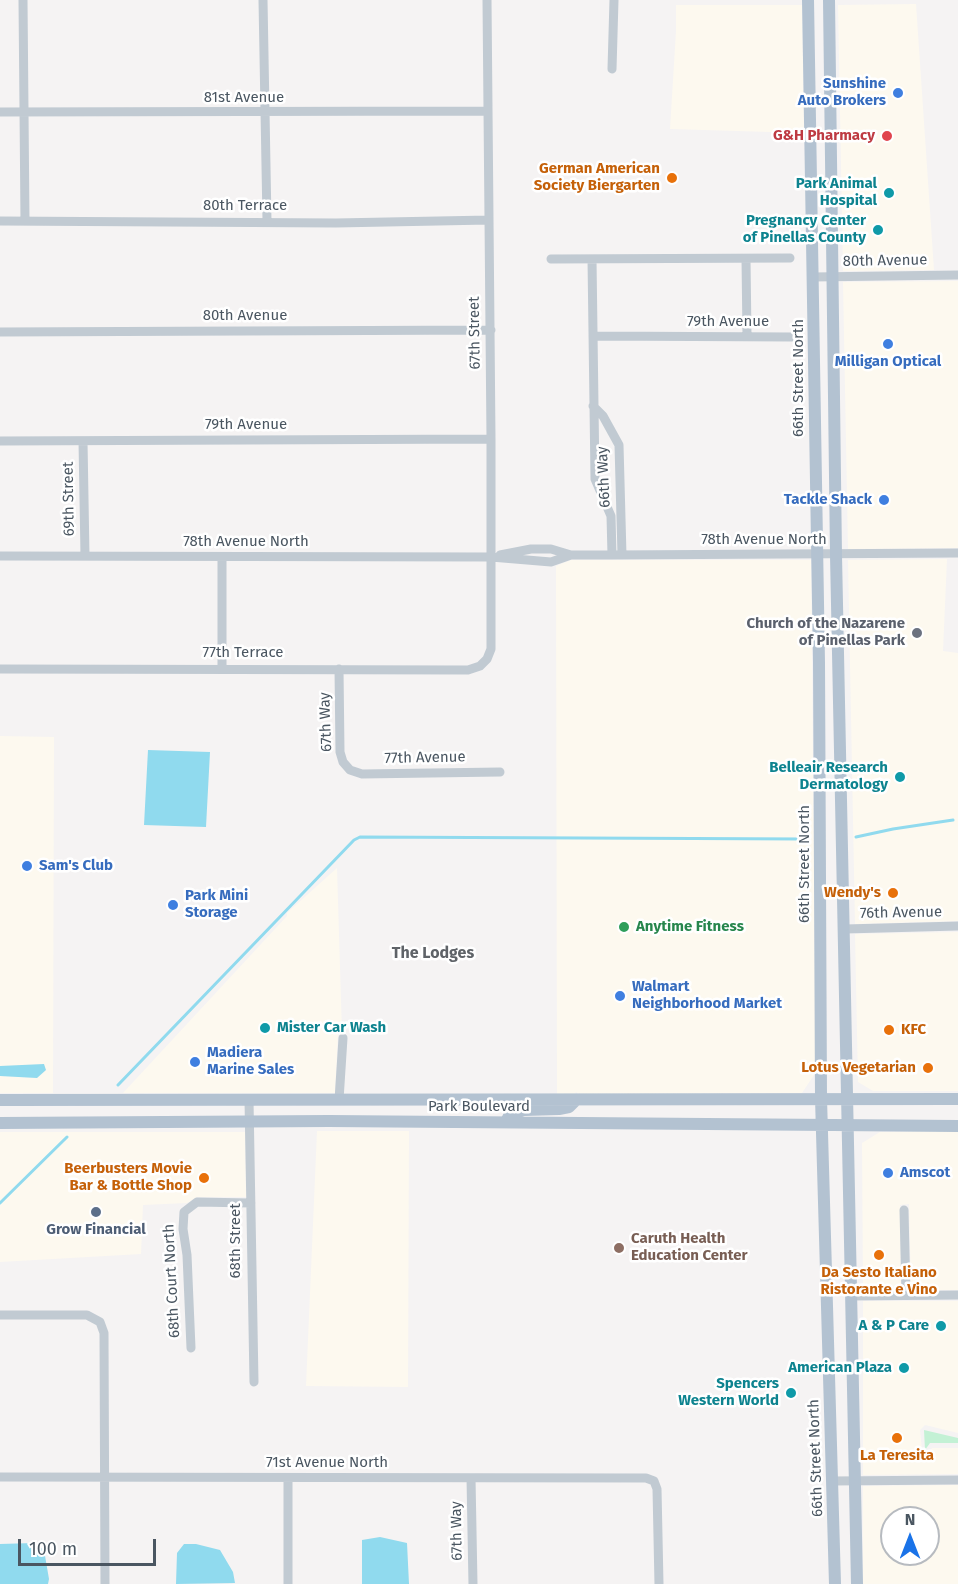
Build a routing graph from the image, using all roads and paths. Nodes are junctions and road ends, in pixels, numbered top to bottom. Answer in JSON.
{"nodes":[{"id":1,"x":23,"y":0,"type":"edge"},
{"id":2,"x":263,"y":0,"type":"edge"},
{"id":3,"x":487,"y":0,"type":"edge"},
{"id":4,"x":614,"y":0,"type":"edge"},
{"id":5,"x":808,"y":0,"type":"edge"},
{"id":6,"x":829,"y":0,"type":"edge"},
{"id":7,"x":612,"y":69,"type":"dead end"},
{"id":8,"x":488,"y":111,"type":"junction"},
{"id":9,"x":0,"y":112,"type":"edge"},
{"id":10,"x":23,"y":112,"type":"junction"},
{"id":11,"x":264,"y":113,"type":"junction"},
{"id":12,"x":489,"y":220,"type":"junction"},
{"id":13,"x":0,"y":221,"type":"edge"},
{"id":14,"x":25,"y":221,"type":"junction"},
{"id":15,"x":267,"y":221,"type":"junction"},
{"id":16,"x":790,"y":258,"type":"dead end"},
{"id":17,"x":551,"y":259,"type":"dead end"},
{"id":18,"x":592,"y":259,"type":"junction"},
{"id":19,"x":746,"y":259,"type":"junction"},
{"id":20,"x":958,"y":275,"type":"edge"},
{"id":21,"x":813,"y":277,"type":"junction"},
{"id":22,"x":834,"y":277,"type":"junction"},
{"id":23,"x":491,"y":330,"type":"junction"},
{"id":24,"x":0,"y":332,"type":"edge"},
{"id":25,"x":593,"y":336,"type":"junction"},
{"id":26,"x":747,"y":336,"type":"junction"},
{"id":27,"x":792,"y":337,"type":"dead end"},
{"id":28,"x":593,"y":406,"type":"junction"},
{"id":29,"x":491,"y":439,"type":"junction"},
{"id":30,"x":0,"y":441,"type":"edge"},
{"id":31,"x":83,"y":441,"type":"junction"},
{"id":32,"x":958,"y":553,"type":"edge"},
{"id":33,"x":617,"y":555,"type":"junction"},
{"id":34,"x":816,"y":555,"type":"junction"},
{"id":35,"x":836,"y":555,"type":"junction"},
{"id":36,"x":0,"y":556,"type":"edge"},
{"id":37,"x":85,"y":556,"type":"junction"},
{"id":38,"x":222,"y":557,"type":"junction"},
{"id":39,"x":491,"y":557,"type":"junction"},
{"id":40,"x":484,"y":663,"type":"joint"},
{"id":41,"x":222,"y":668,"type":"junction"},
{"id":42,"x":0,"y":669,"type":"edge"},
{"id":43,"x":339,"y":669,"type":"junction"},
{"id":44,"x":350,"y":770,"type":"joint"},
{"id":45,"x":500,"y":772,"type":"dead end"},
{"id":46,"x":958,"y":927,"type":"edge"},
{"id":47,"x":844,"y":929,"type":"junction"},
{"id":48,"x":343,"y":1038,"type":"dead end"},
{"id":49,"x":821,"y":1098,"type":"junction"},
{"id":50,"x":847,"y":1099,"type":"junction"},
{"id":51,"x":958,"y":1099,"type":"edge"},
{"id":52,"x":0,"y":1100,"type":"edge"},
{"id":53,"x":249,"y":1100,"type":"junction"},
{"id":54,"x":339,"y":1100,"type":"junction"},
{"id":55,"x":576,"y":1100,"type":"junction"},
{"id":56,"x":249,"y":1122,"type":"junction"},
{"id":57,"x":506,"y":1122,"type":"junction"},
{"id":58,"x":0,"y":1123,"type":"edge"},
{"id":59,"x":821,"y":1125,"type":"junction"},
{"id":60,"x":847,"y":1126,"type":"junction"},
{"id":61,"x":958,"y":1126,"type":"edge"},
{"id":62,"x":251,"y":1203,"type":"junction"},
{"id":63,"x":904,"y":1210,"type":"dead end"},
{"id":64,"x":906,"y":1295,"type":"junction"},
{"id":65,"x":958,"y":1295,"type":"edge"},
{"id":66,"x":851,"y":1296,"type":"junction"},
{"id":67,"x":0,"y":1315,"type":"edge"},
{"id":68,"x":191,"y":1347,"type":"dead end"},
{"id":69,"x":254,"y":1382,"type":"dead end"},
{"id":70,"x":103,"y":1476,"type":"junction"},
{"id":71,"x":0,"y":1477,"type":"edge"},
{"id":72,"x":471,"y":1478,"type":"junction"},
{"id":73,"x":288,"y":1479,"type":"junction"},
{"id":74,"x":958,"y":1480,"type":"edge"},
{"id":75,"x":832,"y":1481,"type":"junction"},
{"id":76,"x":854,"y":1481,"type":"junction"},
{"id":77,"x":105,"y":1584,"type":"edge"},
{"id":78,"x":288,"y":1584,"type":"edge"},
{"id":79,"x":473,"y":1584,"type":"edge"},
{"id":80,"x":659,"y":1584,"type":"edge"},
{"id":81,"x":835,"y":1584,"type":"edge"},
{"id":82,"x":856,"y":1584,"type":"edge"}],
"edges":[{"from":1,"to":10,"type":"street"},
{"from":2,"to":11,"type":"street"},
{"from":3,"to":8,"type":"street","name":"67th Street"},
{"from":4,"to":7,"type":"street"},
{"from":5,"to":21,"type":"main road","name":"66th Street North"},
{"from":6,"to":22,"type":"main road"},
{"from":8,"to":11,"type":"street","name":"81st Avenue"},
{"from":8,"to":12,"type":"street","name":"67th Street"},
{"from":9,"to":10,"type":"street","name":"81st Avenue"},
{"from":10,"to":11,"type":"street","name":"81st Avenue"},
{"from":10,"to":14,"type":"street"},
{"from":11,"to":15,"type":"street"},
{"from":12,"to":15,"type":"street","name":"80th Terrace"},
{"from":12,"to":23,"type":"street","name":"67th Street"},
{"from":13,"to":14,"type":"street","name":"80th Terrace"},
{"from":14,"to":15,"type":"street","name":"80th Terrace"},
{"from":16,"to":19,"type":"street"},
{"from":17,"to":18,"type":"street"},
{"from":18,"to":19,"type":"street"},
{"from":18,"to":25,"type":"street","name":"66th Way"},
{"from":19,"to":26,"type":"street"},
{"from":20,"to":22,"type":"street","name":"80th Avenue"},
{"from":21,"to":22,"type":"street","name":"80th Avenue"},
{"from":21,"to":34,"type":"main road","name":"66th Street North"},
{"from":22,"to":35,"type":"main road"},
{"from":23,"to":24,"type":"street","name":"80th Avenue"},
{"from":23,"to":29,"type":"street","name":"67th Street"},
{"from":25,"to":26,"type":"street","name":"79th Avenue"},
{"from":25,"to":28,"type":"street","name":"66th Way"},
{"from":26,"to":27,"type":"street","name":"79th Avenue"},
{"from":28,"to":33,"type":"street","name":"66th Way"},
{"from":28,"to":33,"type":"street","name":"66th Way"},
{"from":29,"to":31,"type":"street","name":"79th Avenue"},
{"from":29,"to":39,"type":"street","name":"67th Street"},
{"from":30,"to":31,"type":"street","name":"79th Avenue"},
{"from":31,"to":37,"type":"street","name":"69th Street"},
{"from":32,"to":35,"type":"street","name":"78th Avenue North"},
{"from":33,"to":34,"type":"street","name":"78th Avenue North"},
{"from":33,"to":39,"type":"street","name":"78th Avenue North"},
{"from":34,"to":35,"type":"street","name":"78th Avenue North"},
{"from":34,"to":49,"type":"main road","name":"66th Street North"},
{"from":35,"to":47,"type":"main road"},
{"from":36,"to":37,"type":"street","name":"78th Avenue North"},
{"from":37,"to":38,"type":"street","name":"78th Avenue North"},
{"from":38,"to":39,"type":"street","name":"78th Avenue North"},
{"from":38,"to":41,"type":"street"},
{"from":39,"to":40,"type":"street","name":"67th Street"},
{"from":40,"to":43,"type":"street","name":"77th Terrace"},
{"from":41,"to":42,"type":"street","name":"77th Terrace"},
{"from":41,"to":43,"type":"street","name":"77th Terrace"},
{"from":43,"to":44,"type":"street","name":"67th Way"},
{"from":44,"to":45,"type":"street","name":"77th Avenue"},
{"from":46,"to":47,"type":"street","name":"76th Avenue"},
{"from":47,"to":50,"type":"main road"},
{"from":48,"to":54,"type":"street"},
{"from":49,"to":50,"type":"main road","name":"Park Boulevard"},
{"from":49,"to":55,"type":"main road","name":"Park Boulevard"},
{"from":49,"to":59,"type":"main road","name":"66th Street North"},
{"from":50,"to":51,"type":"main road","name":"Park Boulevard"},
{"from":50,"to":60,"type":"main road"},
{"from":52,"to":53,"type":"main road","name":"Park Boulevard"},
{"from":53,"to":54,"type":"main road","name":"Park Boulevard"},
{"from":53,"to":56,"type":"street","name":"68th Street"},
{"from":54,"to":55,"type":"main road","name":"Park Boulevard"},
{"from":55,"to":57,"type":"main road"},
{"from":56,"to":57,"type":"main road","name":"Park Boulevard"},
{"from":56,"to":58,"type":"main road","name":"Park Boulevard"},
{"from":56,"to":62,"type":"street","name":"68th Street"},
{"from":57,"to":59,"type":"main road","name":"Park Boulevard"},
{"from":59,"to":60,"type":"main road","name":"Park Boulevard"},
{"from":59,"to":75,"type":"main road","name":"66th Street North"},
{"from":60,"to":61,"type":"main road","name":"Park Boulevard"},
{"from":60,"to":66,"type":"main road"},
{"from":62,"to":68,"type":"street","name":"68th Court North"},
{"from":62,"to":69,"type":"street","name":"68th Street"},
{"from":63,"to":64,"type":"street"},
{"from":64,"to":65,"type":"street"},
{"from":64,"to":66,"type":"street"},
{"from":66,"to":76,"type":"main road"},
{"from":67,"to":70,"type":"street"},
{"from":70,"to":71,"type":"street","name":"71st Avenue North"},
{"from":70,"to":73,"type":"street","name":"71st Avenue North"},
{"from":70,"to":77,"type":"street"},
{"from":72,"to":73,"type":"street","name":"71st Avenue North"},
{"from":72,"to":79,"type":"street","name":"67th Way"},
{"from":72,"to":80,"type":"street","name":"71st Avenue North"},
{"from":73,"to":78,"type":"street"},
{"from":74,"to":76,"type":"street"},
{"from":75,"to":76,"type":"street"},
{"from":75,"to":81,"type":"main road","name":"66th Street North"},
{"from":76,"to":82,"type":"main road"}]}
